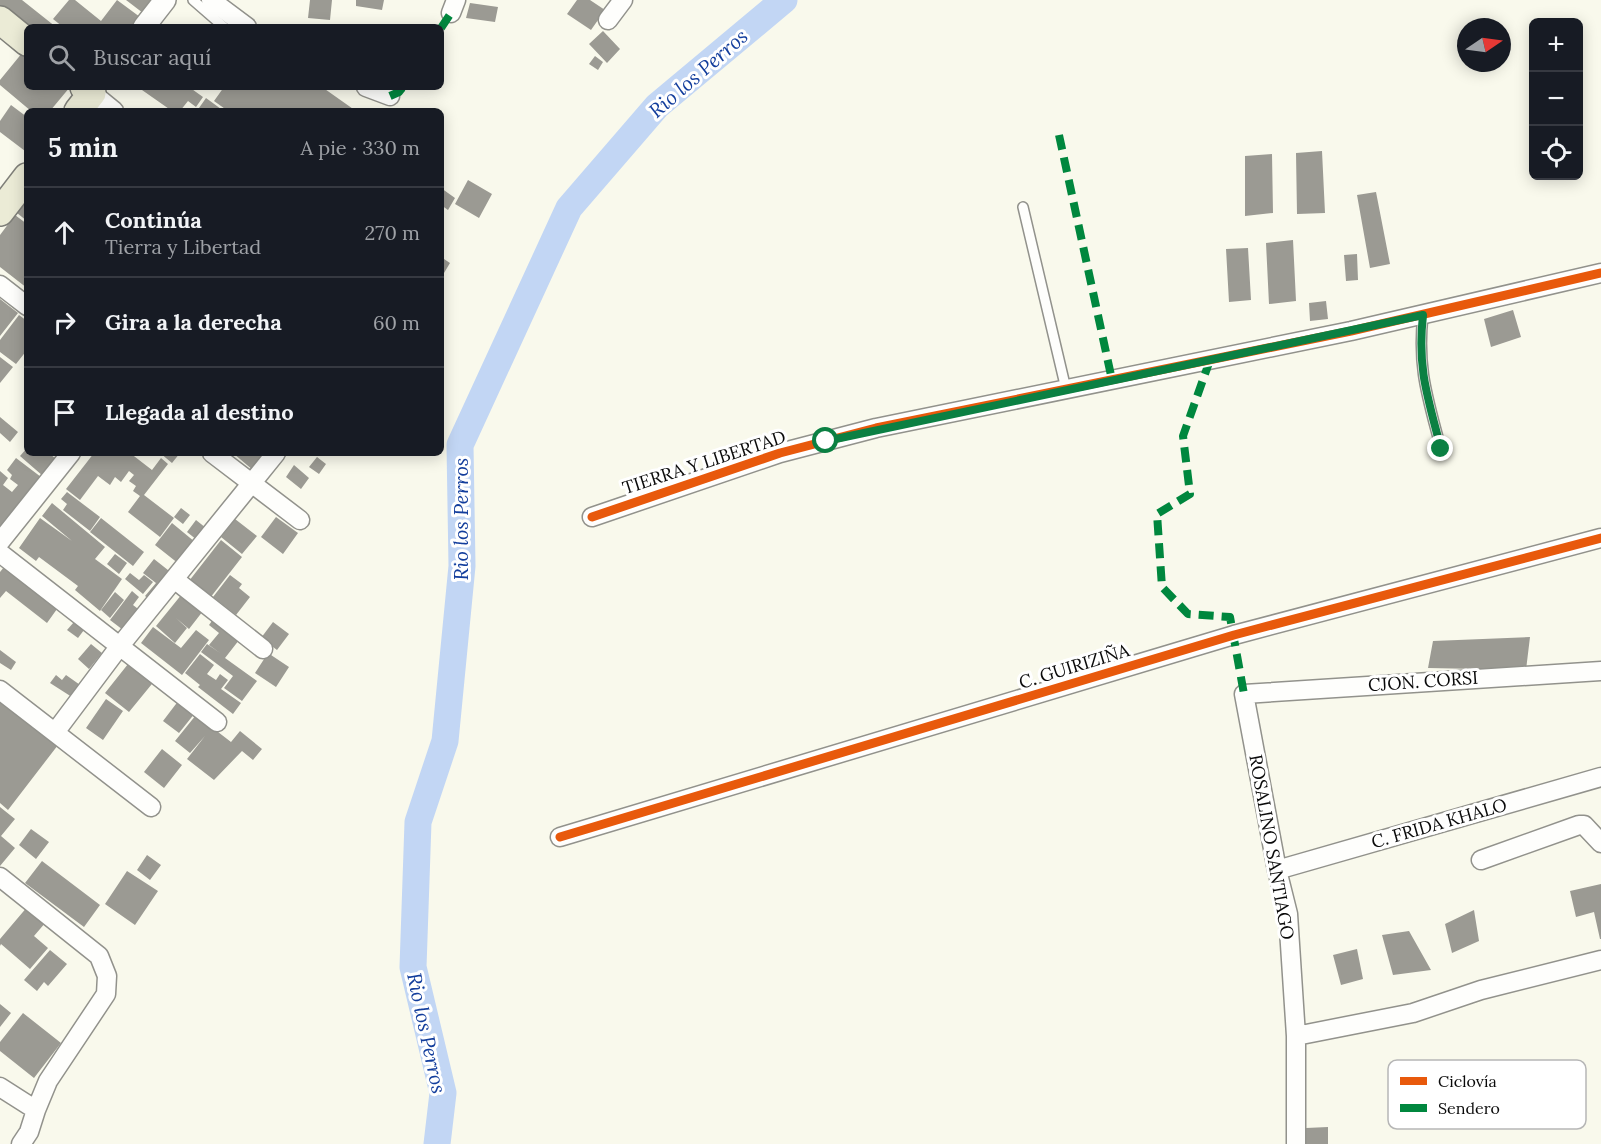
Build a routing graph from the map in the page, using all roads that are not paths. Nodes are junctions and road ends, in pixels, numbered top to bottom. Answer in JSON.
{"nodes":[{"id":1,"x":165,"y":0,"type":"edge"},
{"id":2,"x":193,"y":0,"type":"edge"},
{"id":3,"x":211,"y":0,"type":"edge"},
{"id":4,"x":623,"y":0,"type":"edge"},
{"id":5,"x":0,"y":20,"type":"edge"},
{"id":6,"x":608,"y":20,"type":"dead end"},
{"id":7,"x":146,"y":24,"type":"edge"},
{"id":8,"x":221,"y":24,"type":"edge"},
{"id":9,"x":243,"y":24,"type":"edge"},
{"id":10,"x":24,"y":40,"type":"edge"},
{"id":11,"x":374,"y":90,"type":"edge"},
{"id":12,"x":88,"y":95,"type":"edge"},
{"id":13,"x":390,"y":96,"type":"dead end"},
{"id":14,"x":109,"y":108,"type":"edge"},
{"id":15,"x":24,"y":181,"type":"edge"},
{"id":16,"x":1023,"y":207,"type":"dead end"},
{"id":17,"x":0,"y":212,"type":"edge"},
{"id":18,"x":1600,"y":277,"type":"edge"},
{"id":19,"x":0,"y":285,"type":"edge"},
{"id":20,"x":24,"y":304,"type":"edge"},
{"id":21,"x":1423,"y":315,"type":"junction"},
{"id":22,"x":1066,"y":389,"type":"junction"},
{"id":23,"x":1441,"y":449,"type":"dead end"},
{"id":24,"x":69,"y":456,"type":"edge"},
{"id":25,"x":216,"y":456,"type":"edge"},
{"id":26,"x":274,"y":456,"type":"edge"},
{"id":27,"x":251,"y":484,"type":"junction"},
{"id":28,"x":592,"y":517,"type":"dead end"},
{"id":29,"x":300,"y":519,"type":"dead end"},
{"id":30,"x":1601,"y":538,"type":"edge"},
{"id":31,"x":0,"y":542,"type":"edge"},
{"id":32,"x":0,"y":553,"type":"edge"},
{"id":33,"x":174,"y":579,"type":"junction"},
{"id":34,"x":119,"y":647,"type":"junction"},
{"id":35,"x":263,"y":650,"type":"dead end"},
{"id":36,"x":1601,"y":670,"type":"edge"},
{"id":37,"x":0,"y":690,"type":"edge"},
{"id":38,"x":1244,"y":694,"type":"joint"},
{"id":39,"x":217,"y":722,"type":"dead end"},
{"id":40,"x":56,"y":731,"type":"junction"},
{"id":41,"x":1601,"y":777,"type":"edge"},
{"id":42,"x":151,"y":807,"type":"dead end"},
{"id":43,"x":560,"y":837,"type":"dead end"},
{"id":44,"x":1601,"y":843,"type":"edge"},
{"id":45,"x":1481,"y":860,"type":"dead end"},
{"id":46,"x":1277,"y":870,"type":"junction"},
{"id":47,"x":0,"y":877,"type":"edge"},
{"id":48,"x":1601,"y":960,"type":"edge"},
{"id":49,"x":1296,"y":1036,"type":"junction"},
{"id":50,"x":0,"y":1087,"type":"edge"},
{"id":51,"x":36,"y":1110,"type":"junction"},
{"id":52,"x":21,"y":1144,"type":"edge"},
{"id":53,"x":1296,"y":1144,"type":"edge"}],
"edges":[{"from":1,"to":7,"type":"street"},
{"from":2,"to":8,"type":"lane"},
{"from":3,"to":9,"type":"street"},
{"from":4,"to":6,"type":"street"},
{"from":5,"to":10,"type":"main road"},
{"from":11,"to":13,"type":"street"},
{"from":12,"to":14,"type":"street"},
{"from":15,"to":17,"type":"main road"},
{"from":16,"to":22,"type":"lane"},
{"from":18,"to":21,"type":"street","name":"TIERRA Y LIBERTAD"},
{"from":19,"to":20,"type":"street"},
{"from":21,"to":22,"type":"street","name":"TIERRA Y LIBERTAD"},
{"from":21,"to":23,"type":"lane"},
{"from":22,"to":28,"type":"street","name":"TIERRA Y LIBERTAD"},
{"from":24,"to":31,"type":"street"},
{"from":25,"to":27,"type":"street"},
{"from":26,"to":27,"type":"street"},
{"from":27,"to":29,"type":"street"},
{"from":27,"to":33,"type":"street"},
{"from":30,"to":43,"type":"street","name":"C. GUIRIZIÑA"},
{"from":32,"to":34,"type":"street"},
{"from":33,"to":34,"type":"street"},
{"from":33,"to":35,"type":"street"},
{"from":34,"to":39,"type":"street"},
{"from":34,"to":40,"type":"street"},
{"from":36,"to":38,"type":"street","name":"CJON. CORSI"},
{"from":37,"to":40,"type":"street"},
{"from":38,"to":46,"type":"street","name":"ROSALINO SANTIAGO"},
{"from":40,"to":42,"type":"street"},
{"from":41,"to":46,"type":"street","name":"C. FRIDA KHALO"},
{"from":44,"to":45,"type":"street"},
{"from":46,"to":49,"type":"street","name":"ROSALINO SANTIAGO"},
{"from":47,"to":51,"type":"street"},
{"from":48,"to":49,"type":"street"},
{"from":49,"to":53,"type":"street","name":"ROSALINO SANTIAGO"},
{"from":50,"to":51,"type":"street"},
{"from":51,"to":52,"type":"street"}]}
